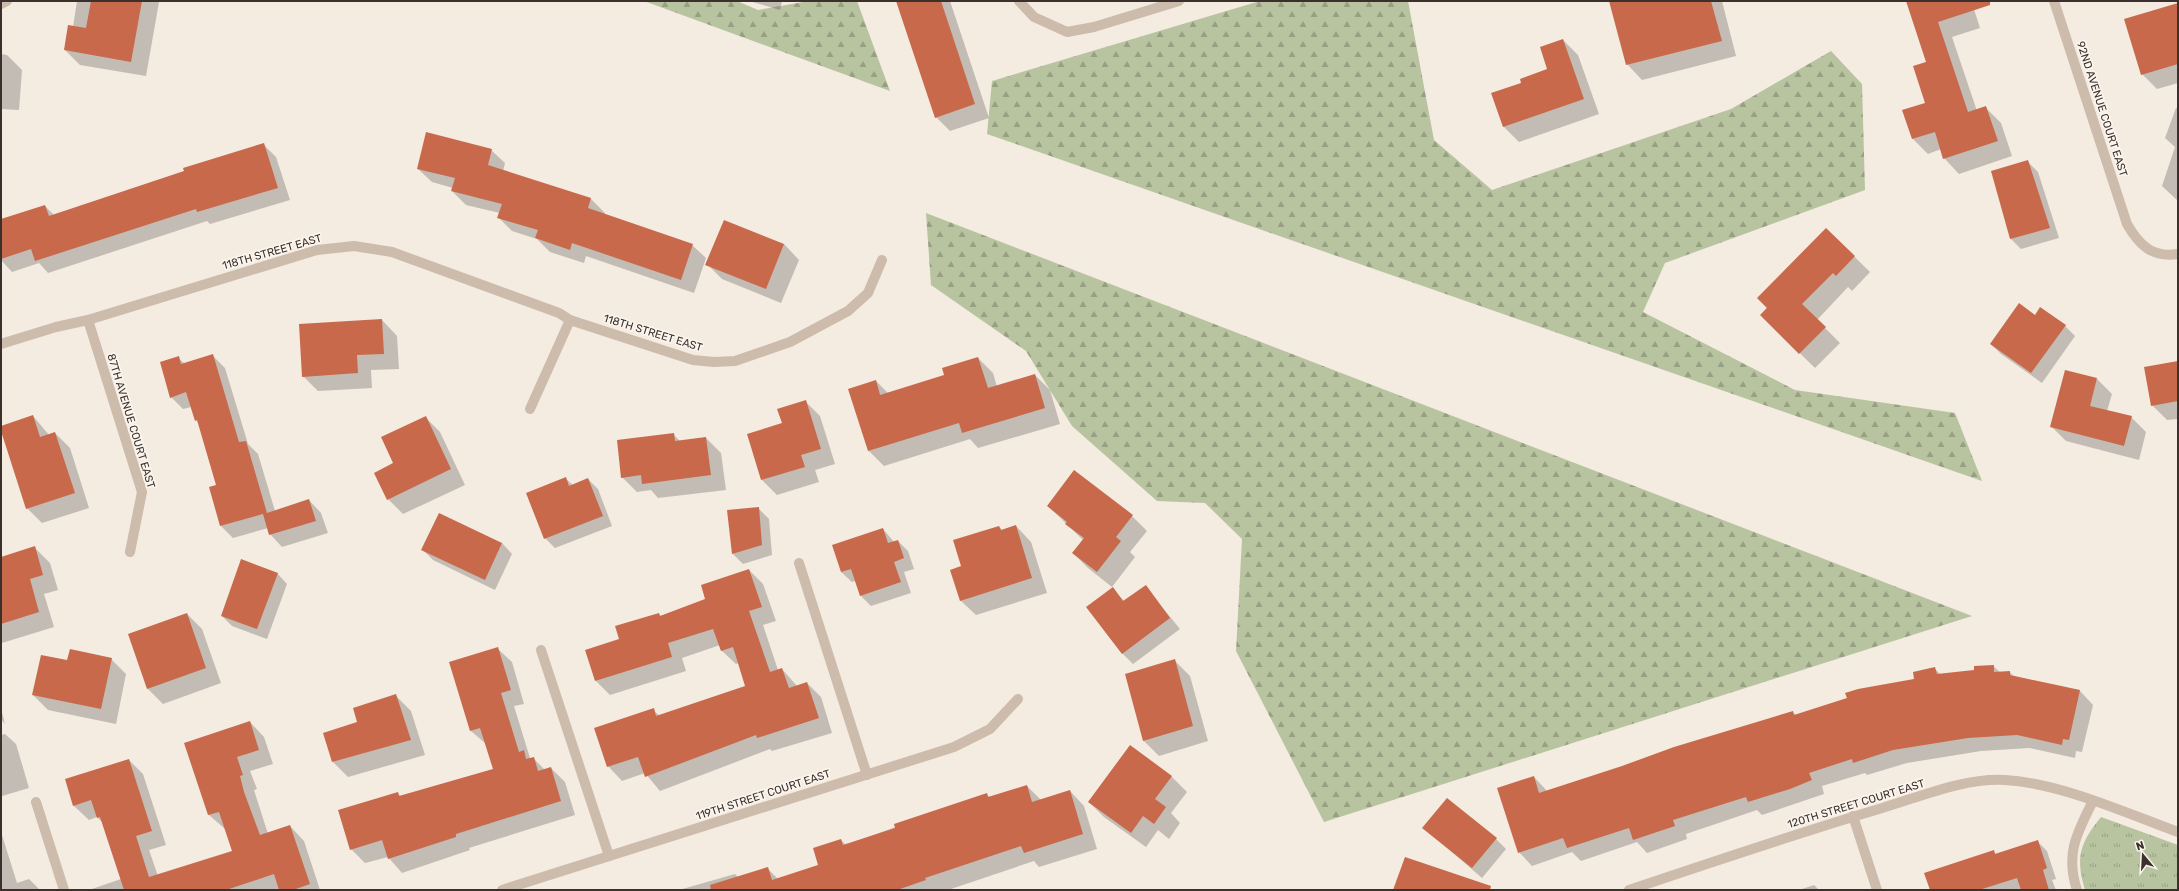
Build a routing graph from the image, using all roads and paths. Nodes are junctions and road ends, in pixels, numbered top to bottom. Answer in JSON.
{"nodes":[{"id":1,"x":6,"y":1,"type":"edge"},
{"id":2,"x":1019,"y":1,"type":"edge"},
{"id":3,"x":1179,"y":1,"type":"edge"},
{"id":4,"x":2054,"y":1,"type":"edge"},
{"id":5,"x":1,"y":4,"type":"edge"},
{"id":6,"x":2178,"y":254,"type":"edge"},
{"id":7,"x":882,"y":260,"type":"dead end"},
{"id":8,"x":88,"y":320,"type":"junction"},
{"id":9,"x":570,"y":320,"type":"junction"},
{"id":10,"x":1,"y":344,"type":"edge"},
{"id":11,"x":530,"y":409,"type":"dead end"},
{"id":12,"x":130,"y":552,"type":"dead end"},
{"id":13,"x":799,"y":563,"type":"dead end"},
{"id":14,"x":541,"y":650,"type":"dead end"},
{"id":15,"x":1018,"y":699,"type":"dead end"},
{"id":16,"x":867,"y":774,"type":"junction"},
{"id":17,"x":2093,"y":801,"type":"junction"},
{"id":18,"x":36,"y":802,"type":"dead end"},
{"id":19,"x":1853,"y":816,"type":"junction"},
{"id":20,"x":2178,"y":832,"type":"edge"},
{"id":21,"x":609,"y":856,"type":"junction"},
{"id":22,"x":64,"y":890,"type":"edge"},
{"id":23,"x":502,"y":890,"type":"edge"},
{"id":24,"x":1629,"y":890,"type":"edge"},
{"id":25,"x":1877,"y":890,"type":"edge"},
{"id":26,"x":2077,"y":890,"type":"edge"}],
"edges":[{"from":1,"to":5,"type":"street"},
{"from":2,"to":3,"type":"street"},
{"from":4,"to":6,"type":"street","name":"92ND AVENUE COURT EAST"},
{"from":7,"to":9,"type":"street","name":"118TH STREET EAST"},
{"from":8,"to":9,"type":"street","name":"118TH STREET EAST"},
{"from":8,"to":10,"type":"street","name":"118TH STREET EAST"},
{"from":8,"to":12,"type":"street","name":"87TH AVENUE COURT EAST"},
{"from":9,"to":11,"type":"street"},
{"from":13,"to":16,"type":"street"},
{"from":14,"to":21,"type":"street"},
{"from":15,"to":16,"type":"street","name":"119TH STREET COURT EAST"},
{"from":16,"to":21,"type":"street","name":"119TH STREET COURT EAST"},
{"from":17,"to":19,"type":"street","name":"120TH STREET COURT EAST"},
{"from":17,"to":20,"type":"street"},
{"from":17,"to":26,"type":"street"},
{"from":18,"to":22,"type":"street"},
{"from":19,"to":24,"type":"street","name":"120TH STREET COURT EAST"},
{"from":19,"to":25,"type":"street"},
{"from":21,"to":23,"type":"street","name":"119TH STREET COURT EAST"}]}
